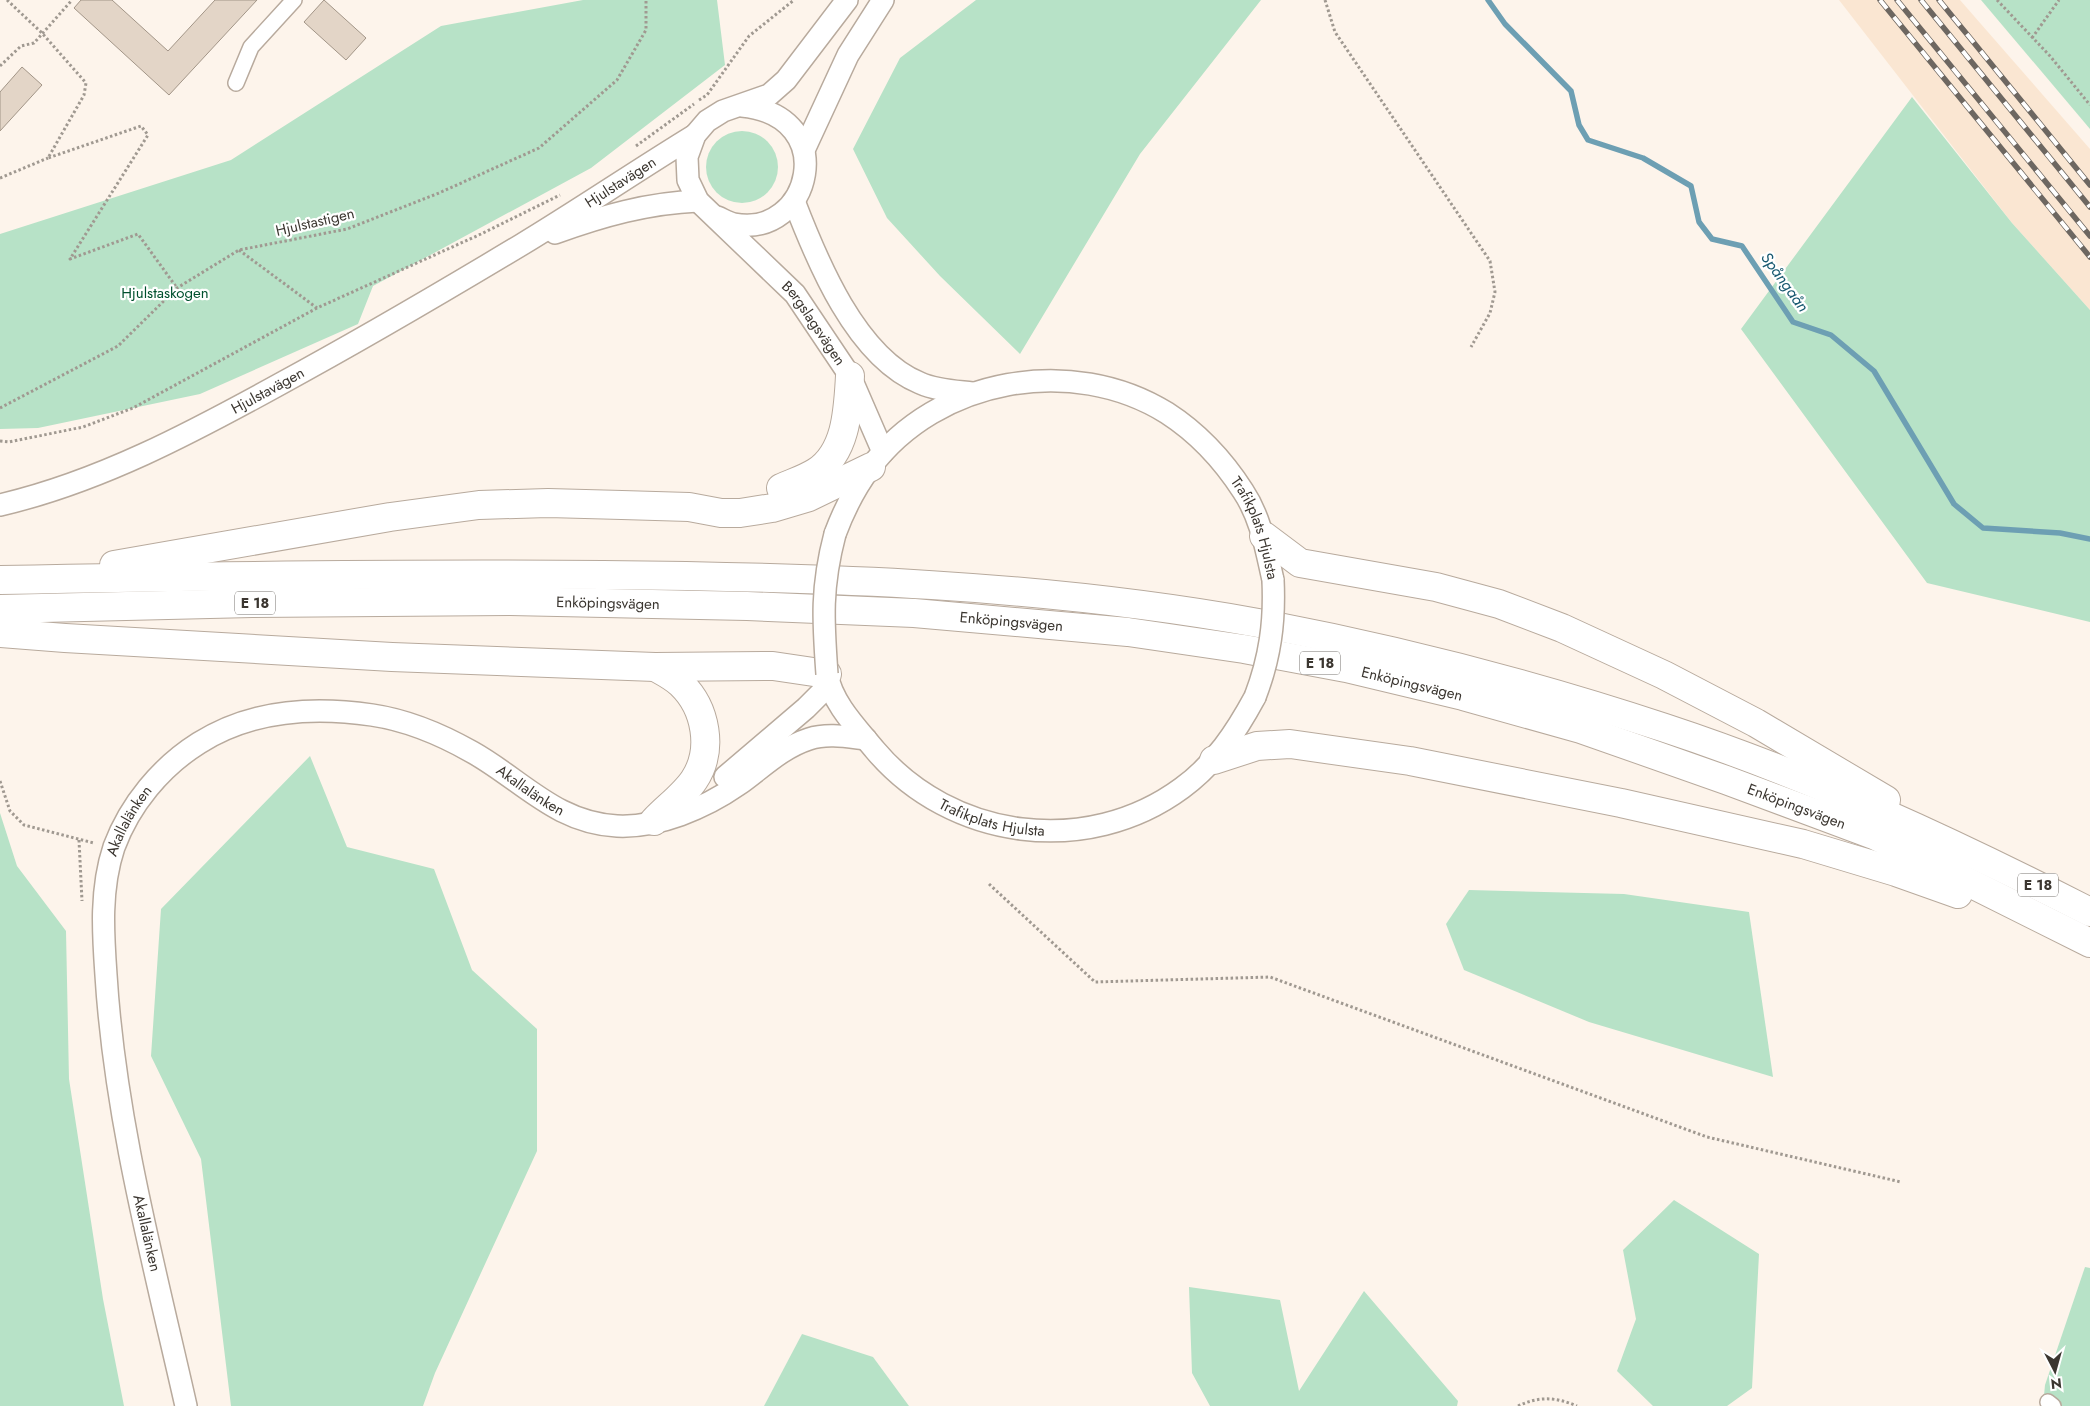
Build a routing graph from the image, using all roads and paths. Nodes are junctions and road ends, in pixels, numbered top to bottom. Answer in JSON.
{"nodes":[{"id":1,"x":7,"y":0,"type":"edge"},
{"id":2,"x":72,"y":0,"type":"edge"},
{"id":3,"x":294,"y":0,"type":"edge"},
{"id":4,"x":646,"y":0,"type":"edge"},
{"id":5,"x":794,"y":0,"type":"edge"},
{"id":6,"x":847,"y":0,"type":"edge"},
{"id":7,"x":882,"y":0,"type":"edge"},
{"id":8,"x":1325,"y":0,"type":"edge"},
{"id":9,"x":1997,"y":0,"type":"edge"},
{"id":10,"x":2059,"y":0,"type":"edge"},
{"id":11,"x":42,"y":33,"type":"junction"},
{"id":12,"x":2032,"y":38,"type":"junction"},
{"id":13,"x":0,"y":66,"type":"edge"},
{"id":14,"x":236,"y":83,"type":"dead end"},
{"id":15,"x":2090,"y":105,"type":"edge"},
{"id":16,"x":742,"y":106,"type":"junction"},
{"id":17,"x":695,"y":135,"type":"junction"},
{"id":18,"x":634,"y":147,"type":"dead end"},
{"id":19,"x":804,"y":150,"type":"junction"},
{"id":20,"x":48,"y":158,"type":"junction"},
{"id":21,"x":0,"y":178,"type":"edge"},
{"id":22,"x":569,"y":191,"type":"dead end"},
{"id":23,"x":794,"y":201,"type":"junction"},
{"id":24,"x":706,"y":208,"type":"junction"},
{"id":25,"x":522,"y":244,"type":"junction"},
{"id":26,"x":240,"y":250,"type":"junction"},
{"id":27,"x":177,"y":288,"type":"junction"},
{"id":28,"x":317,"y":308,"type":"junction"},
{"id":29,"x":1471,"y":347,"type":"dead end"},
{"id":30,"x":850,"y":376,"type":"junction"},
{"id":31,"x":972,"y":393,"type":"junction"},
{"id":32,"x":0,"y":408,"type":"edge"},
{"id":33,"x":0,"y":441,"type":"edge"},
{"id":34,"x":877,"y":459,"type":"junction"},
{"id":35,"x":0,"y":505,"type":"edge"},
{"id":36,"x":689,"y":507,"type":"junction"},
{"id":37,"x":1264,"y":536,"type":"junction"},
{"id":38,"x":36,"y":579,"type":"junction"},
{"id":39,"x":0,"y":580,"type":"edge"},
{"id":40,"x":0,"y":609,"type":"edge"},
{"id":41,"x":0,"y":632,"type":"edge"},
{"id":42,"x":655,"y":667,"type":"junction"},
{"id":43,"x":828,"y":679,"type":"junction"},
{"id":44,"x":866,"y":739,"type":"junction"},
{"id":45,"x":1214,"y":760,"type":"junction"},
{"id":46,"x":0,"y":781,"type":"edge"},
{"id":47,"x":654,"y":821,"type":"junction"},
{"id":48,"x":79,"y":840,"type":"dead end"},
{"id":49,"x":1986,"y":859,"type":"junction"},
{"id":50,"x":989,"y":884,"type":"dead end"},
{"id":51,"x":2090,"y":912,"type":"edge"},
{"id":52,"x":2086,"y":941,"type":"edge"},
{"id":53,"x":1901,"y":1182,"type":"dead end"},
{"id":54,"x":186,"y":1406,"type":"edge"},
{"id":55,"x":1518,"y":1406,"type":"edge"},
{"id":56,"x":1577,"y":1406,"type":"edge"}],
"edges":[{"from":1,"to":11,"type":"path"},
{"from":2,"to":11,"type":"path"},
{"from":3,"to":14,"type":"street"},
{"from":4,"to":26,"type":"path","name":"Hjulstastigen"},
{"from":5,"to":18,"type":"path"},
{"from":6,"to":16,"type":"main road","name":"Bergslagsvägen"},
{"from":7,"to":19,"type":"main road","name":"Bergslagsvägen"},
{"from":8,"to":29,"type":"path"},
{"from":9,"to":12,"type":"path"},
{"from":10,"to":12,"type":"path"},
{"from":11,"to":13,"type":"path"},
{"from":11,"to":20,"type":"path"},
{"from":12,"to":15,"type":"path"},
{"from":16,"to":17,"type":"main road","name":"Bergslagsvägen"},
{"from":16,"to":19,"type":"main road","name":"Bergslagsvägen"},
{"from":17,"to":24,"type":"main road","name":"Bergslagsvägen"},
{"from":17,"to":25,"type":"main road","name":"Hjulstavägen"},
{"from":19,"to":23,"type":"main road","name":"Bergslagsvägen"},
{"from":20,"to":21,"type":"path"},
{"from":20,"to":27,"type":"path"},
{"from":22,"to":28,"type":"path"},
{"from":23,"to":24,"type":"main road","name":"Bergslagsvägen"},
{"from":23,"to":31,"type":"main road"},
{"from":24,"to":25,"type":"main road","name":"Hjulstavägen"},
{"from":24,"to":30,"type":"main road","name":"Bergslagsvägen"},
{"from":25,"to":35,"type":"main road","name":"Hjulstavägen"},
{"from":26,"to":27,"type":"path","name":"Hjulstastigen"},
{"from":26,"to":28,"type":"path"},
{"from":27,"to":32,"type":"path","name":"Hjulstastigen"},
{"from":28,"to":33,"type":"path"},
{"from":30,"to":34,"type":"main road","name":"Bergslagsvägen"},
{"from":30,"to":36,"type":"highway"},
{"from":31,"to":34,"type":"main road","name":"Trafikplats Hjulsta"},
{"from":31,"to":37,"type":"main road","name":"Trafikplats Hjulsta"},
{"from":34,"to":36,"type":"highway"},
{"from":34,"to":43,"type":"main road","name":"Trafikplats Hjulsta","bridge":true},
{"from":36,"to":38,"type":"highway"},
{"from":37,"to":45,"type":"main road","name":"Trafikplats Hjulsta","bridge":true},
{"from":37,"to":49,"type":"highway"},
{"from":38,"to":39,"type":"highway","number":"E 18"},
{"from":38,"to":49,"type":"highway","name":"Enköpingsvägen","number":"E 18"},
{"from":40,"to":52,"type":"highway","name":"Enköpingsvägen","number":"E 18"},
{"from":41,"to":42,"type":"highway"},
{"from":42,"to":43,"type":"highway"},
{"from":42,"to":47,"type":"highway"},
{"from":43,"to":44,"type":"main road","name":"Trafikplats Hjulsta"},
{"from":43,"to":47,"type":"main road","name":"Akallalänken"},
{"from":44,"to":45,"type":"main road","name":"Trafikplats Hjulsta"},
{"from":44,"to":47,"type":"main road","name":"Akallalänken"},
{"from":45,"to":52,"type":"highway"},
{"from":46,"to":48,"type":"path"},
{"from":47,"to":54,"type":"main road","name":"Akallalänken"},
{"from":49,"to":51,"type":"highway","name":"Enköpingsvägen","number":"E 18"},
{"from":50,"to":53,"type":"path"},
{"from":55,"to":56,"type":"path"}]}
